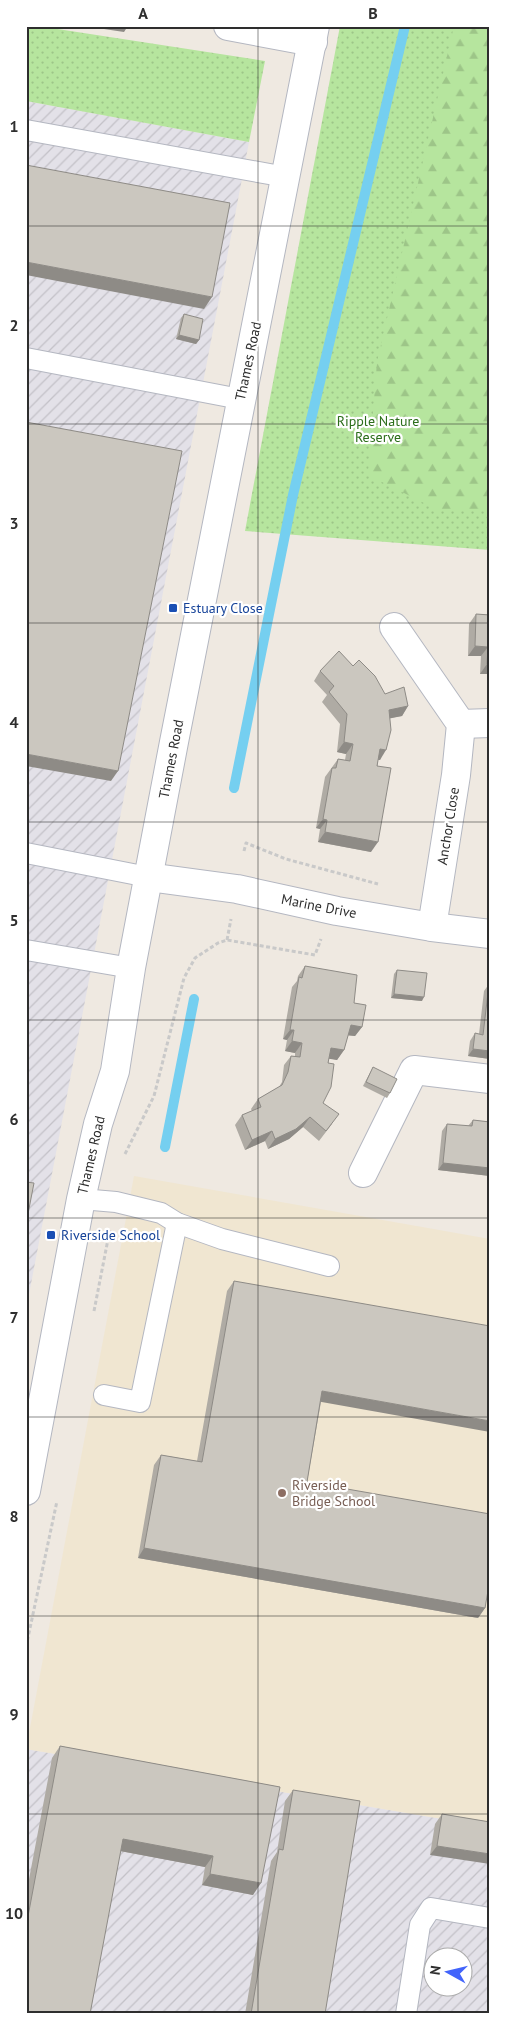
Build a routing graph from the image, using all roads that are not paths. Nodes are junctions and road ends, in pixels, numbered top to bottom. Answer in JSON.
{"nodes":[{"id":1,"x":228,"y":26,"type":"edge"},
{"id":2,"x":314,"y":34,"type":"edge"},
{"id":3,"x":26,"y":130,"type":"edge"},
{"id":4,"x":286,"y":177,"type":"junction"},
{"id":5,"x":26,"y":358,"type":"edge"},
{"id":6,"x":240,"y":398,"type":"junction"},
{"id":7,"x":394,"y":627,"type":"dead end"},
{"id":8,"x":490,"y":723,"type":"edge"},
{"id":9,"x":461,"y":724,"type":"junction"},
{"id":10,"x":26,"y":853,"type":"edge"},
{"id":11,"x":148,"y":877,"type":"junction"},
{"id":12,"x":432,"y":927,"type":"junction"},
{"id":13,"x":490,"y":934,"type":"edge"},
{"id":14,"x":26,"y":950,"type":"edge"},
{"id":15,"x":130,"y":968,"type":"junction"},
{"id":16,"x":490,"y":1079,"type":"edge"},
{"id":17,"x":363,"y":1173,"type":"dead end"},
{"id":18,"x":81,"y":1199,"type":"junction"},
{"id":19,"x":177,"y":1224,"type":"junction"},
{"id":20,"x":329,"y":1266,"type":"dead end"},
{"id":21,"x":104,"y":1395,"type":"dead end"},
{"id":22,"x":26,"y":1491,"type":"edge"},
{"id":23,"x":490,"y":1918,"type":"edge"},
{"id":24,"x":406,"y":2014,"type":"edge"}],
"edges":[{"from":1,"to":2,"type":"street"},
{"from":2,"to":4,"type":"street","name":"Thames Road"},
{"from":3,"to":4,"type":"lane"},
{"from":4,"to":6,"type":"street","name":"Thames Road"},
{"from":5,"to":6,"type":"lane"},
{"from":6,"to":11,"type":"street","name":"Thames Road"},
{"from":7,"to":9,"type":"street"},
{"from":8,"to":9,"type":"street"},
{"from":9,"to":12,"type":"street","name":"Anchor Close"},
{"from":10,"to":11,"type":"lane"},
{"from":11,"to":12,"type":"street","name":"Marine Drive"},
{"from":11,"to":15,"type":"street","name":"Thames Road"},
{"from":12,"to":13,"type":"street","name":"Marine Drive"},
{"from":14,"to":15,"type":"lane"},
{"from":15,"to":18,"type":"street","name":"Thames Road"},
{"from":16,"to":17,"type":"street"},
{"from":18,"to":19,"type":"lane"},
{"from":18,"to":22,"type":"street","name":"Thames Road"},
{"from":19,"to":20,"type":"lane"},
{"from":19,"to":21,"type":"lane"},
{"from":23,"to":24,"type":"lane"}]}
